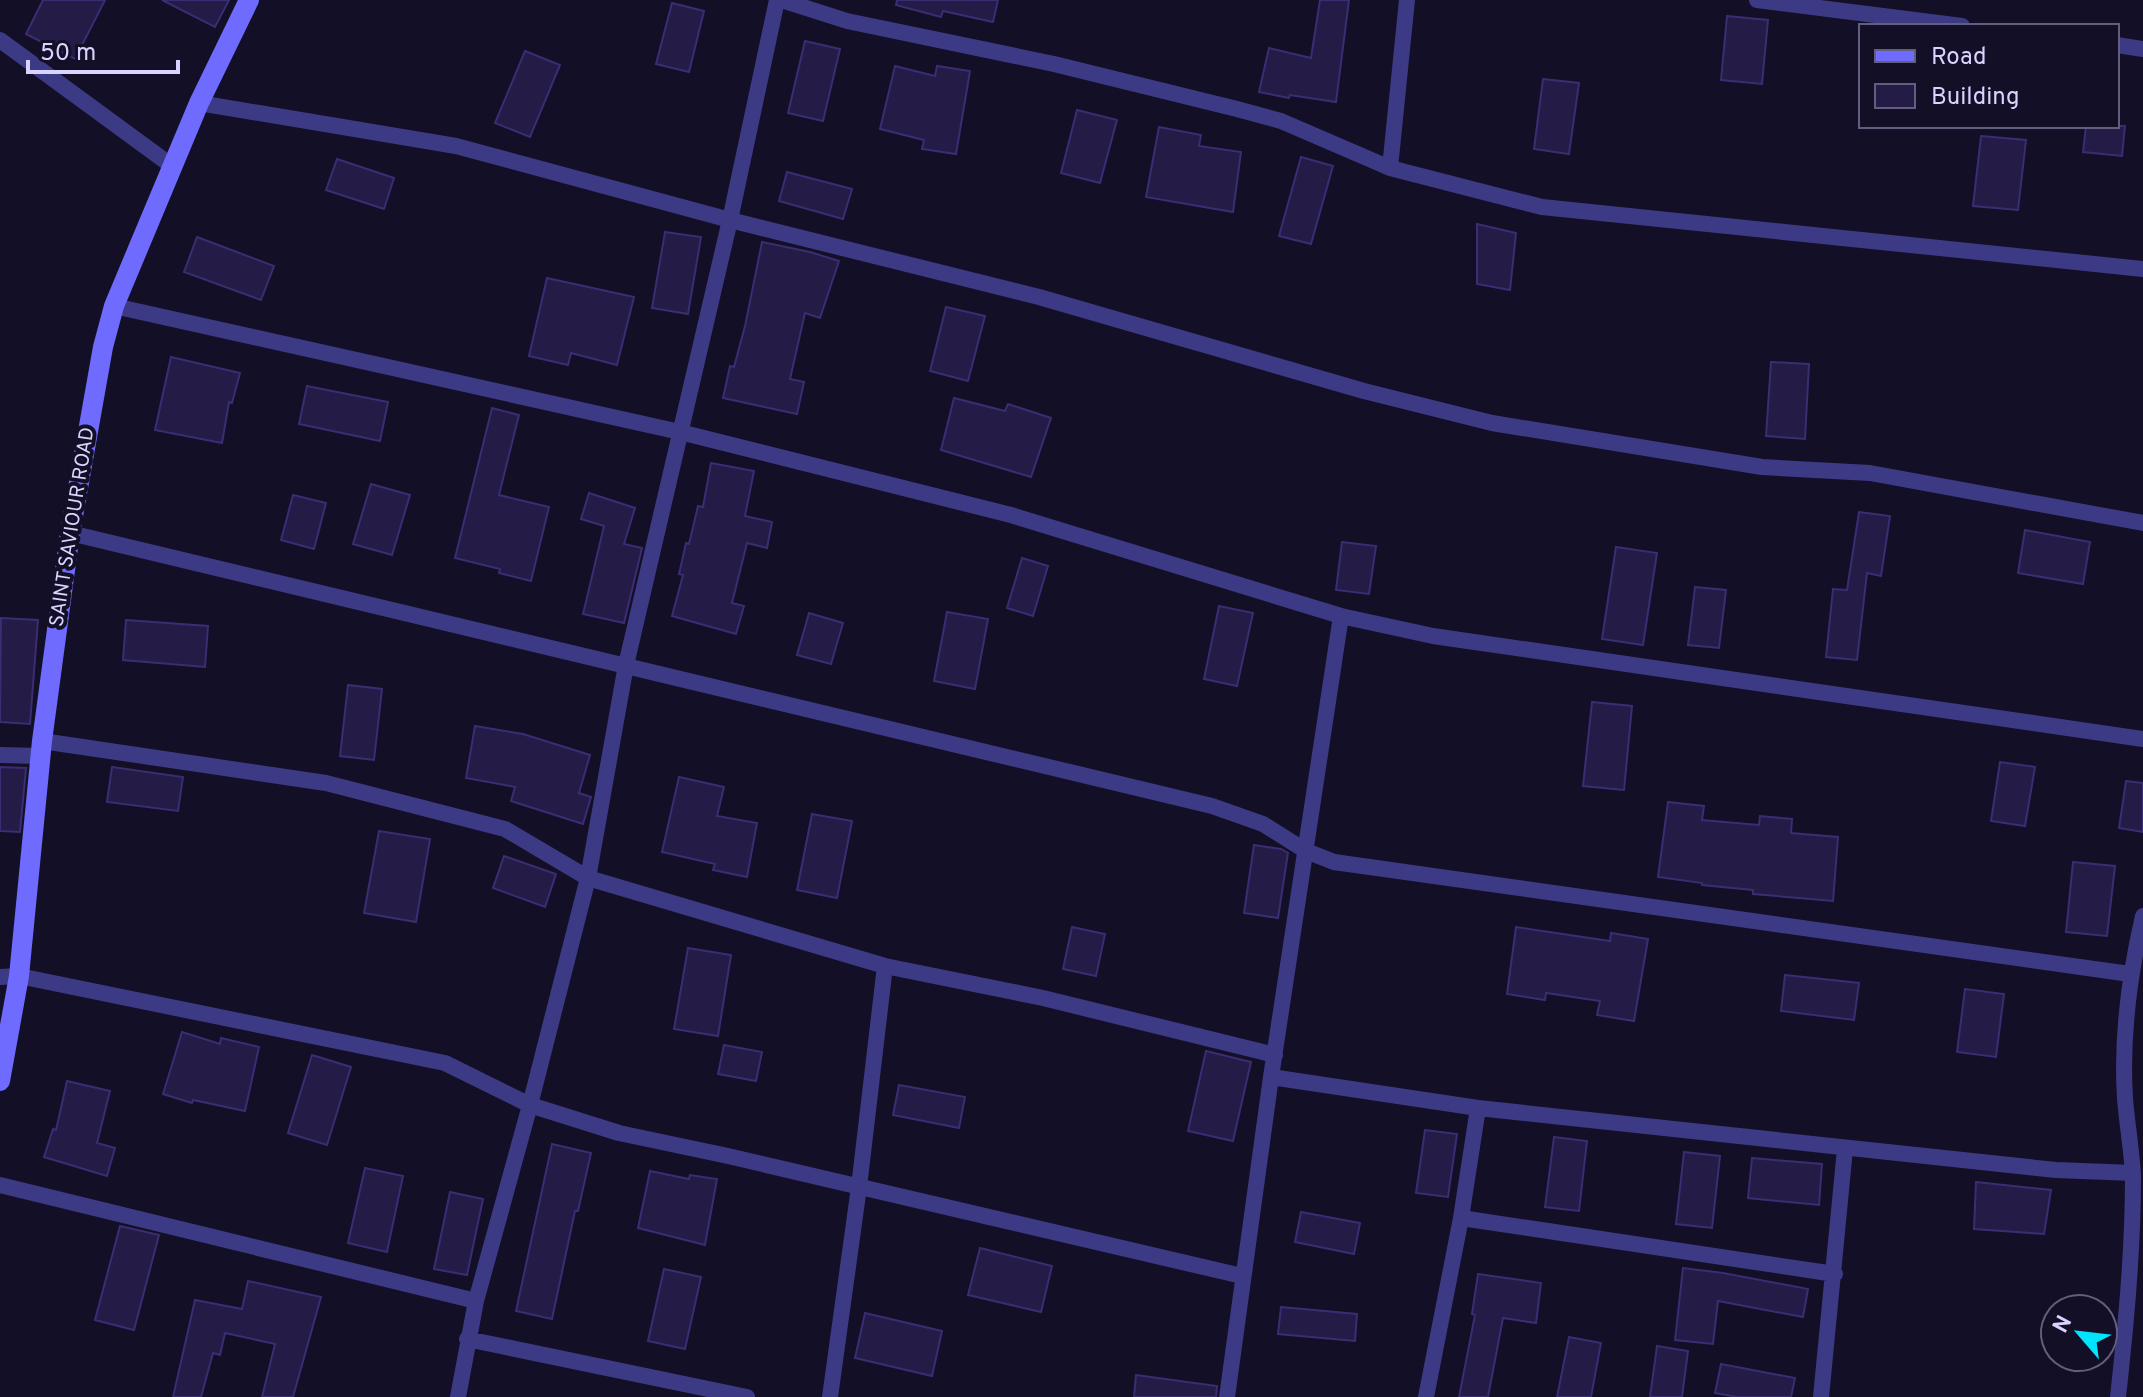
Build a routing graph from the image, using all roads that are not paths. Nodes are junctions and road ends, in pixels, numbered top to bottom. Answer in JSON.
{"nodes":[{"id":1,"x":249,"y":0,"type":"edge"},
{"id":2,"x":779,"y":0,"type":"edge"},
{"id":3,"x":1407,"y":0,"type":"edge"},
{"id":4,"x":1757,"y":0,"type":"edge"},
{"id":5,"x":1946,"y":24,"type":"edge"},
{"id":6,"x":0,"y":40,"type":"edge"},
{"id":7,"x":2119,"y":45,"type":"edge"},
{"id":8,"x":2143,"y":49,"type":"edge"},
{"id":9,"x":199,"y":103,"type":"junction"},
{"id":10,"x":172,"y":166,"type":"junction"},
{"id":11,"x":1390,"y":168,"type":"junction"},
{"id":12,"x":730,"y":220,"type":"junction"},
{"id":13,"x":2143,"y":269,"type":"edge"},
{"id":14,"x":114,"y":306,"type":"junction"},
{"id":15,"x":680,"y":432,"type":"junction"},
{"id":16,"x":2143,"y":523,"type":"edge"},
{"id":17,"x":70,"y":533,"type":"junction"},
{"id":18,"x":1341,"y":616,"type":"junction"},
{"id":19,"x":626,"y":665,"type":"junction"},
{"id":20,"x":2143,"y":739,"type":"edge"},
{"id":21,"x":41,"y":748,"type":"junction"},
{"id":22,"x":0,"y":755,"type":"edge"},
{"id":23,"x":1306,"y":851,"type":"junction"},
{"id":24,"x":588,"y":878,"type":"junction"},
{"id":25,"x":2143,"y":916,"type":"edge"},
{"id":26,"x":885,"y":966,"type":"junction"},
{"id":27,"x":2130,"y":974,"type":"junction"},
{"id":28,"x":10,"y":977,"type":"edge"},
{"id":29,"x":1275,"y":1055,"type":"junction"},
{"id":30,"x":1271,"y":1077,"type":"junction"},
{"id":31,"x":0,"y":1081,"type":"edge"},
{"id":32,"x":530,"y":1105,"type":"junction"},
{"id":33,"x":1478,"y":1108,"type":"junction"},
{"id":34,"x":1845,"y":1149,"type":"junction"},
{"id":35,"x":2133,"y":1173,"type":"junction"},
{"id":36,"x":0,"y":1185,"type":"edge"},
{"id":37,"x":859,"y":1187,"type":"junction"},
{"id":38,"x":1461,"y":1218,"type":"junction"},
{"id":39,"x":1835,"y":1274,"type":"junction"},
{"id":40,"x":1242,"y":1276,"type":"junction"},
{"id":41,"x":476,"y":1301,"type":"junction"},
{"id":42,"x":467,"y":1339,"type":"junction"},
{"id":43,"x":458,"y":1397,"type":"edge"},
{"id":44,"x":747,"y":1397,"type":"edge"},
{"id":45,"x":830,"y":1397,"type":"edge"},
{"id":46,"x":1227,"y":1397,"type":"edge"},
{"id":47,"x":1426,"y":1397,"type":"edge"},
{"id":48,"x":1821,"y":1397,"type":"edge"},
{"id":49,"x":2118,"y":1397,"type":"edge"}],
"edges":[{"from":1,"to":9,"type":"street","name":"SAINT SAVIOUR ROAD"},
{"from":2,"to":11,"type":"street"},
{"from":2,"to":12,"type":"street"},
{"from":3,"to":11,"type":"street"},
{"from":4,"to":5,"type":"street"},
{"from":6,"to":10,"type":"street"},
{"from":7,"to":8,"type":"street"},
{"from":9,"to":10,"type":"street","name":"SAINT SAVIOUR ROAD"},
{"from":9,"to":12,"type":"street"},
{"from":10,"to":14,"type":"street","name":"SAINT SAVIOUR ROAD"},
{"from":11,"to":13,"type":"street"},
{"from":12,"to":15,"type":"street"},
{"from":12,"to":16,"type":"street"},
{"from":14,"to":15,"type":"street"},
{"from":14,"to":17,"type":"street","name":"SAINT SAVIOUR ROAD"},
{"from":15,"to":18,"type":"street"},
{"from":15,"to":19,"type":"street"},
{"from":17,"to":19,"type":"street"},
{"from":17,"to":21,"type":"street","name":"SAINT SAVIOUR ROAD"},
{"from":18,"to":20,"type":"street"},
{"from":18,"to":23,"type":"street"},
{"from":19,"to":23,"type":"street"},
{"from":19,"to":24,"type":"street"},
{"from":21,"to":22,"type":"street"},
{"from":21,"to":24,"type":"street"},
{"from":21,"to":28,"type":"street","name":"SAINT SAVIOUR ROAD"},
{"from":23,"to":27,"type":"street"},
{"from":23,"to":29,"type":"street"},
{"from":24,"to":26,"type":"street"},
{"from":24,"to":32,"type":"street"},
{"from":25,"to":27,"type":"street"},
{"from":26,"to":29,"type":"street"},
{"from":26,"to":37,"type":"street"},
{"from":27,"to":35,"type":"street"},
{"from":28,"to":31,"type":"street","name":"SAINT SAVIOUR ROAD"},
{"from":28,"to":32,"type":"street"},
{"from":29,"to":30,"type":"street"},
{"from":30,"to":33,"type":"street"},
{"from":30,"to":40,"type":"street"},
{"from":32,"to":37,"type":"street"},
{"from":32,"to":41,"type":"street"},
{"from":33,"to":34,"type":"street"},
{"from":33,"to":38,"type":"street"},
{"from":34,"to":35,"type":"street"},
{"from":34,"to":39,"type":"street"},
{"from":35,"to":49,"type":"street"},
{"from":36,"to":41,"type":"street"},
{"from":37,"to":40,"type":"street"},
{"from":37,"to":45,"type":"street"},
{"from":38,"to":39,"type":"street"},
{"from":38,"to":47,"type":"street"},
{"from":39,"to":48,"type":"street"},
{"from":40,"to":46,"type":"street"},
{"from":41,"to":42,"type":"street"},
{"from":42,"to":43,"type":"street"},
{"from":42,"to":44,"type":"street"}]}
